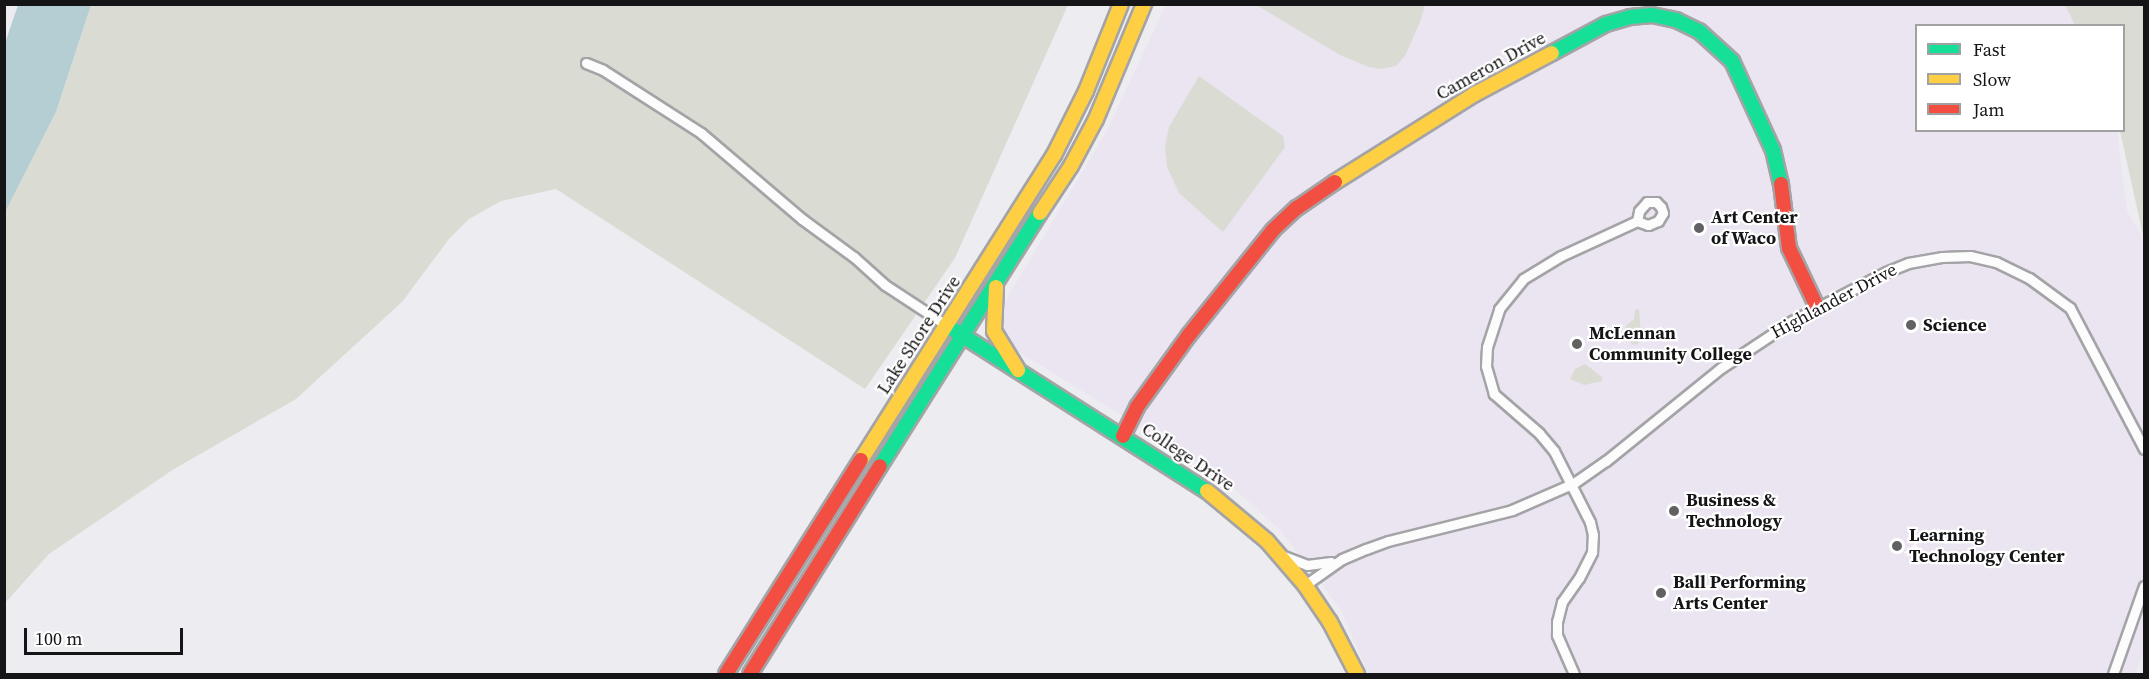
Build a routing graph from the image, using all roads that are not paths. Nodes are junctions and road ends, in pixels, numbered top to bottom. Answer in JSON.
{"nodes":[{"id":1,"x":1122,"y":4,"type":"edge"},
{"id":2,"x":1144,"y":4,"type":"edge"},
{"id":3,"x":586,"y":63,"type":"dead end"},
{"id":4,"x":1637,"y":221,"type":"dead end"},
{"id":5,"x":996,"y":283,"type":"junction"},
{"id":6,"x":1817,"y":308,"type":"junction"},
{"id":7,"x":946,"y":325,"type":"junction"},
{"id":8,"x":961,"y":335,"type":"junction"},
{"id":9,"x":1018,"y":370,"type":"junction"},
{"id":10,"x":1123,"y":436,"type":"junction"},
{"id":11,"x":2145,"y":449,"type":"edge"},
{"id":12,"x":1571,"y":484,"type":"junction"},
{"id":13,"x":1280,"y":555,"type":"junction"},
{"id":14,"x":1342,"y":559,"type":"junction"},
{"id":15,"x":1305,"y":585,"type":"junction"},
{"id":16,"x":2145,"y":586,"type":"edge"},
{"id":17,"x":726,"y":675,"type":"edge"},
{"id":18,"x":750,"y":675,"type":"edge"},
{"id":19,"x":1357,"y":675,"type":"edge"},
{"id":20,"x":1574,"y":675,"type":"edge"},
{"id":21,"x":2113,"y":675,"type":"edge"}],
"edges":[{"from":1,"to":7,"type":"main road","name":"Lake Shore Drive"},
{"from":2,"to":5,"type":"main road","name":"Lake Shore Drive"},
{"from":3,"to":7,"type":"street"},
{"from":4,"to":12,"type":"street"},
{"from":5,"to":8,"type":"main road","name":"Lake Shore Drive"},
{"from":5,"to":9,"type":"main road"},
{"from":6,"to":10,"type":"main road","name":"Cameron Drive"},
{"from":6,"to":11,"type":"street","name":"Highlander Drive"},
{"from":6,"to":12,"type":"street","name":"Highlander Drive"},
{"from":7,"to":8,"type":"main road","name":"College Drive"},
{"from":7,"to":17,"type":"main road","name":"Lake Shore Drive"},
{"from":8,"to":9,"type":"main road","name":"College Drive"},
{"from":8,"to":18,"type":"main road","name":"Lake Shore Drive"},
{"from":9,"to":10,"type":"main road","name":"College Drive"},
{"from":10,"to":13,"type":"main road","name":"College Drive"},
{"from":12,"to":14,"type":"street","name":"Highlander Drive"},
{"from":12,"to":20,"type":"street"},
{"from":13,"to":14,"type":"street","name":"Highlander Drive"},
{"from":13,"to":15,"type":"main road","name":"College Drive"},
{"from":14,"to":15,"type":"street","name":"Highlander Drive"},
{"from":15,"to":19,"type":"main road","name":"College Drive"},
{"from":16,"to":21,"type":"street"}]}
